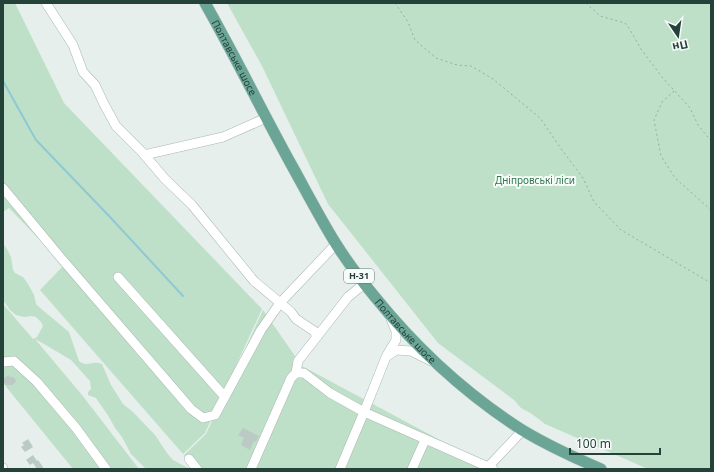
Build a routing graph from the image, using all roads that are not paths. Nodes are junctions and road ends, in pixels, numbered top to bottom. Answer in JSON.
{"nodes":[{"id":1,"x":46,"y":3,"type":"edge"},
{"id":2,"x":205,"y":3,"type":"edge"},
{"id":3,"x":266,"y":118,"type":"junction"},
{"id":4,"x":144,"y":155,"type":"junction"},
{"id":5,"x":3,"y":188,"type":"edge"},
{"id":6,"x":336,"y":244,"type":"junction"},
{"id":7,"x":118,"y":277,"type":"dead end"},
{"id":8,"x":364,"y":284,"type":"junction"},
{"id":9,"x":280,"y":303,"type":"junction"},
{"id":10,"x":390,"y":316,"type":"junction"},
{"id":11,"x":317,"y":338,"type":"junction"},
{"id":12,"x":386,"y":357,"type":"junction"},
{"id":13,"x":3,"y":362,"type":"edge"},
{"id":14,"x":436,"y":363,"type":"junction"},
{"id":15,"x":296,"y":373,"type":"junction"},
{"id":16,"x":225,"y":397,"type":"junction"},
{"id":17,"x":364,"y":412,"type":"junction"},
{"id":18,"x":523,"y":430,"type":"junction"},
{"id":19,"x":425,"y":440,"type":"junction"},
{"id":20,"x":188,"y":459,"type":"dead end"},
{"id":21,"x":489,"y":468,"type":"edge"},
{"id":22,"x":106,"y":469,"type":"edge"},
{"id":23,"x":197,"y":469,"type":"edge"},
{"id":24,"x":251,"y":469,"type":"edge"},
{"id":25,"x":340,"y":469,"type":"edge"},
{"id":26,"x":412,"y":469,"type":"edge"},
{"id":27,"x":601,"y":469,"type":"edge"}],
"edges":[{"from":1,"to":4,"type":"lane"},
{"from":2,"to":3,"type":"main road","name":"Полтавське шосе","number":"Н-31"},
{"from":3,"to":4,"type":"lane"},
{"from":3,"to":6,"type":"main road","name":"Полтавське шосе","number":"Н-31"},
{"from":4,"to":9,"type":"lane"},
{"from":5,"to":16,"type":"lane"},
{"from":6,"to":8,"type":"main road","name":"Полтавське шосе","number":"Н-31"},
{"from":6,"to":9,"type":"lane"},
{"from":7,"to":16,"type":"lane"},
{"from":8,"to":10,"type":"main road","name":"Полтавське шосе","number":"Н-31"},
{"from":8,"to":11,"type":"lane"},
{"from":9,"to":11,"type":"lane"},
{"from":9,"to":16,"type":"lane"},
{"from":10,"to":12,"type":"lane"},
{"from":10,"to":14,"type":"main road","name":"Полтавське шосе","number":"Н-31"},
{"from":11,"to":15,"type":"lane"},
{"from":12,"to":14,"type":"lane"},
{"from":12,"to":17,"type":"lane"},
{"from":13,"to":22,"type":"lane"},
{"from":14,"to":18,"type":"main road","name":"Полтавське шосе","number":"Н-31"},
{"from":15,"to":17,"type":"lane"},
{"from":15,"to":24,"type":"lane"},
{"from":17,"to":19,"type":"lane"},
{"from":17,"to":25,"type":"lane"},
{"from":18,"to":21,"type":"lane"},
{"from":18,"to":27,"type":"main road","name":"Полтавське шосе","number":"Н-31"},
{"from":19,"to":21,"type":"lane"},
{"from":19,"to":26,"type":"lane"},
{"from":20,"to":23,"type":"lane"}]}
